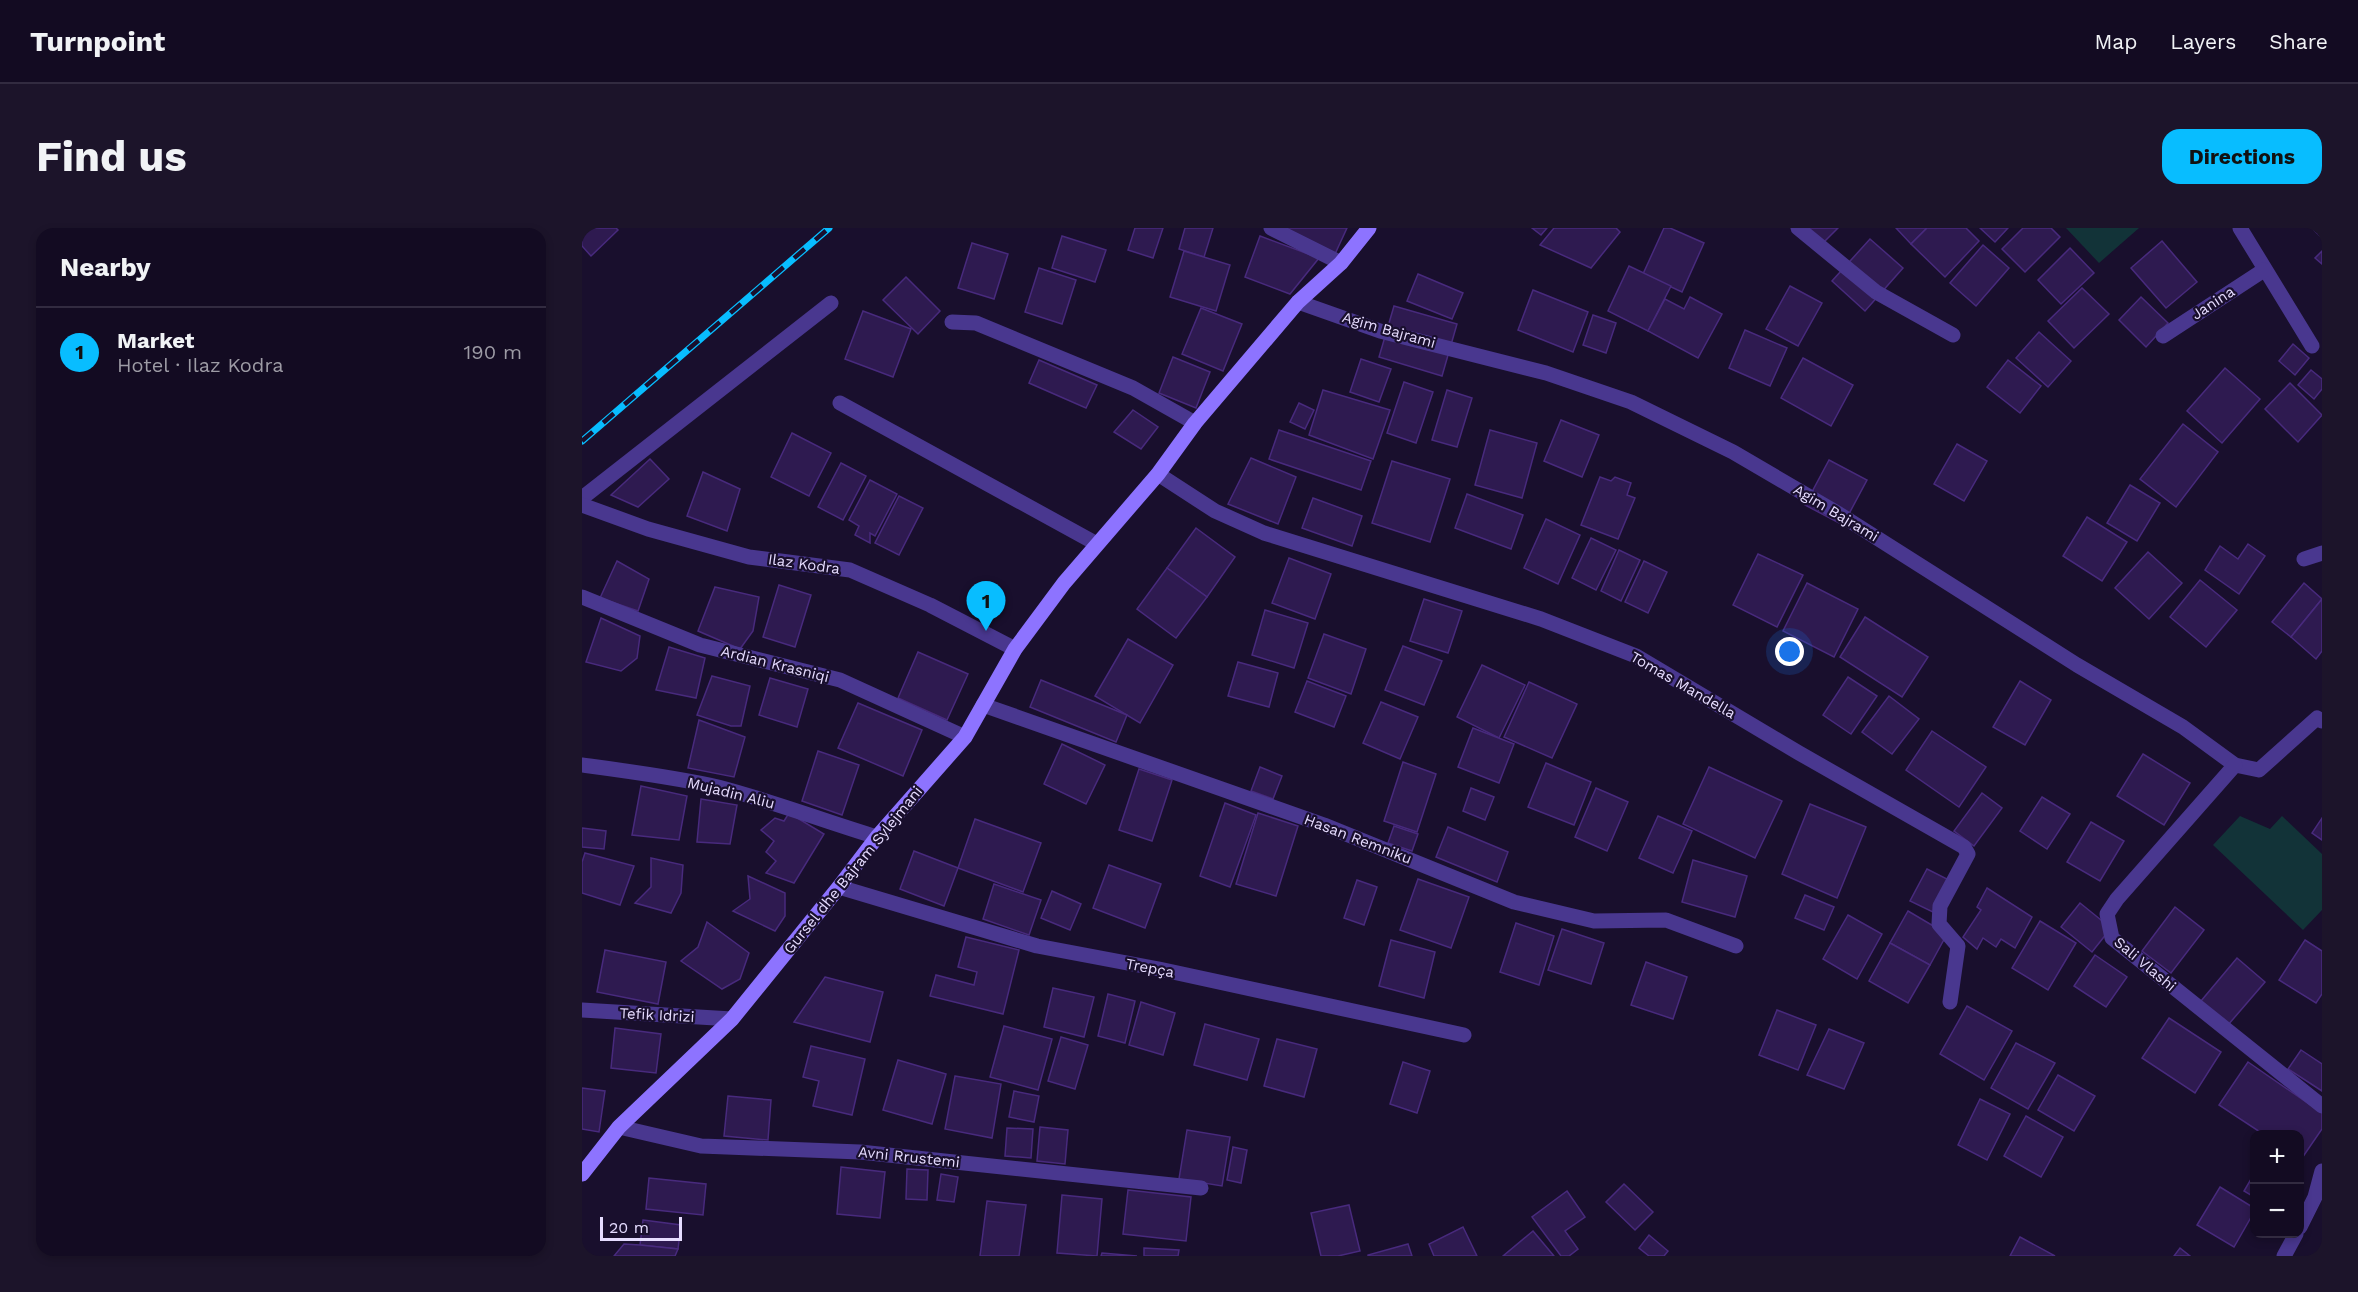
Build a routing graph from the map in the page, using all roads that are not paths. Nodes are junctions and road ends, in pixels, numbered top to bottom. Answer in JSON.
{"nodes":[{"id":1,"x":1271,"y":228,"type":"edge"},
{"id":2,"x":1369,"y":228,"type":"edge"},
{"id":3,"x":1798,"y":228,"type":"edge"},
{"id":4,"x":2240,"y":228,"type":"edge"},
{"id":5,"x":1341,"y":263,"type":"junction"},
{"id":6,"x":2264,"y":270,"type":"junction"},
{"id":7,"x":1298,"y":302,"type":"junction"},
{"id":8,"x":831,"y":303,"type":"dead end"},
{"id":9,"x":952,"y":322,"type":"dead end"},
{"id":10,"x":1953,"y":335,"type":"dead end"},
{"id":11,"x":2163,"y":336,"type":"dead end"},
{"id":12,"x":2312,"y":346,"type":"dead end"},
{"id":13,"x":840,"y":403,"type":"dead end"},
{"id":14,"x":1195,"y":423,"type":"junction"},
{"id":15,"x":1158,"y":474,"type":"junction"},
{"id":16,"x":582,"y":498,"type":"edge"},
{"id":17,"x":582,"y":505,"type":"edge"},
{"id":18,"x":1097,"y":544,"type":"junction"},
{"id":19,"x":2322,"y":553,"type":"edge"},
{"id":20,"x":2304,"y":559,"type":"dead end"},
{"id":21,"x":582,"y":597,"type":"edge"},
{"id":22,"x":1016,"y":649,"type":"junction"},
{"id":23,"x":984,"y":705,"type":"junction"},
{"id":24,"x":2322,"y":721,"type":"edge"},
{"id":25,"x":965,"y":737,"type":"junction"},
{"id":26,"x":582,"y":765,"type":"edge"},
{"id":27,"x":2235,"y":765,"type":"junction"},
{"id":28,"x":877,"y":837,"type":"junction"},
{"id":29,"x":839,"y":887,"type":"junction"},
{"id":30,"x":1736,"y":946,"type":"dead end"},
{"id":31,"x":1950,"y":1002,"type":"dead end"},
{"id":32,"x":582,"y":1010,"type":"edge"},
{"id":33,"x":732,"y":1019,"type":"junction"},
{"id":34,"x":1464,"y":1035,"type":"dead end"},
{"id":35,"x":2322,"y":1106,"type":"edge"},
{"id":36,"x":619,"y":1127,"type":"junction"},
{"id":37,"x":2322,"y":1171,"type":"edge"},
{"id":38,"x":582,"y":1174,"type":"edge"},
{"id":39,"x":1201,"y":1188,"type":"dead end"},
{"id":40,"x":2304,"y":1219,"type":"edge"},
{"id":41,"x":2293,"y":1238,"type":"edge"},
{"id":42,"x":2284,"y":1256,"type":"edge"}],
"edges":[{"from":1,"to":5,"type":"street"},
{"from":2,"to":5,"type":"street","name":"Gursel dhe Bajram Sylejmani"},
{"from":3,"to":10,"type":"street"},
{"from":4,"to":6,"type":"street"},
{"from":5,"to":7,"type":"street","name":"Gursel dhe Bajram Sylejmani"},
{"from":6,"to":11,"type":"street","name":"Janina"},
{"from":6,"to":12,"type":"street"},
{"from":7,"to":14,"type":"street","name":"Gursel dhe Bajram Sylejmani"},
{"from":7,"to":27,"type":"street","name":"Agim Bajrami"},
{"from":8,"to":16,"type":"street"},
{"from":9,"to":14,"type":"street"},
{"from":13,"to":18,"type":"street"},
{"from":14,"to":15,"type":"street","name":"Gursel dhe Bajram Sylejmani"},
{"from":15,"to":18,"type":"street","name":"Gursel dhe Bajram Sylejmani"},
{"from":15,"to":31,"type":"street","name":"Tomas Mandella"},
{"from":17,"to":22,"type":"street","name":"Ilaz Kodra"},
{"from":18,"to":22,"type":"street","name":"Gursel dhe Bajram Sylejmani"},
{"from":19,"to":20,"type":"street"},
{"from":21,"to":25,"type":"street","name":"Ardian Krasniqi"},
{"from":22,"to":23,"type":"street","name":"Gursel dhe Bajram Sylejmani"},
{"from":23,"to":25,"type":"street","name":"Gursel dhe Bajram Sylejmani"},
{"from":23,"to":30,"type":"street","name":"Hasan Remniku"},
{"from":24,"to":27,"type":"street"},
{"from":25,"to":28,"type":"street","name":"Gursel dhe Bajram Sylejmani"},
{"from":26,"to":28,"type":"street","name":"Mujadin Aliu"},
{"from":27,"to":35,"type":"street","name":"Sali Vlashi"},
{"from":28,"to":29,"type":"street","name":"Gursel dhe Bajram Sylejmani"},
{"from":29,"to":33,"type":"street","name":"Gursel dhe Bajram Sylejmani"},
{"from":29,"to":34,"type":"street","name":"Trepça"},
{"from":32,"to":33,"type":"street","name":"Tefik Idrizi"},
{"from":33,"to":36,"type":"street","name":"Gursel dhe Bajram Sylejmani"},
{"from":36,"to":38,"type":"street","name":"Gursel dhe Bajram Sylejmani"},
{"from":36,"to":39,"type":"street","name":"Avni Rrustemi"},
{"from":37,"to":40,"type":"street"},
{"from":41,"to":42,"type":"street"}]}
